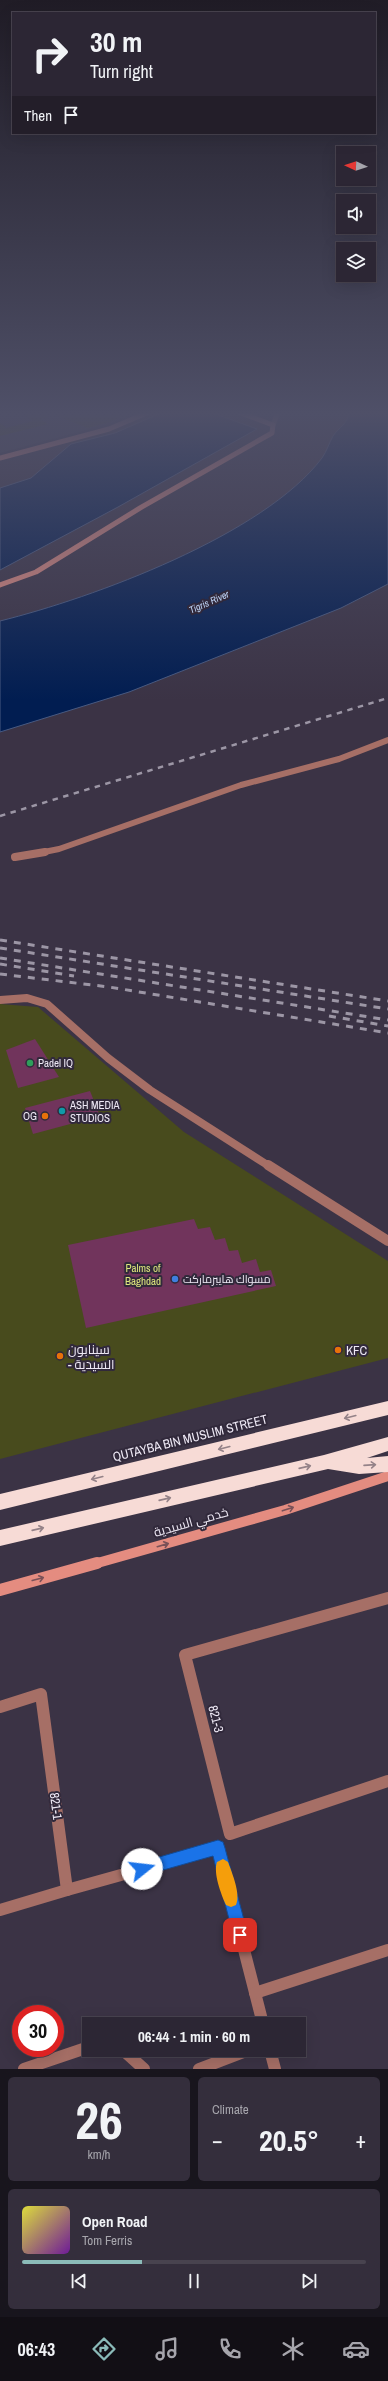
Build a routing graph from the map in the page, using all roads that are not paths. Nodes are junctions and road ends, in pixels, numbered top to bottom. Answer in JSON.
{"nodes":[{"id":1,"x":139,"y":509,"type":"edge"},
{"id":2,"x":0,"y":585,"type":"edge"},
{"id":3,"x":388,"y":740,"type":"edge"},
{"id":4,"x":16,"y":857,"type":"dead end"},
{"id":5,"x":0,"y":1000,"type":"edge"},
{"id":6,"x":388,"y":1241,"type":"edge"},
{"id":7,"x":388,"y":1408,"type":"edge"},
{"id":8,"x":388,"y":1444,"type":"edge"},
{"id":9,"x":324,"y":1463,"type":"junction"},
{"id":10,"x":388,"y":1464,"type":"edge"},
{"id":11,"x":388,"y":1476,"type":"edge"},
{"id":12,"x":0,"y":1502,"type":"edge"},
{"id":13,"x":0,"y":1538,"type":"edge"},
{"id":14,"x":0,"y":1590,"type":"edge"},
{"id":15,"x":388,"y":1598,"type":"edge"},
{"id":16,"x":0,"y":1707,"type":"edge"},
{"id":17,"x":388,"y":1781,"type":"edge"},
{"id":18,"x":67,"y":1890,"type":"junction"},
{"id":19,"x":0,"y":1910,"type":"edge"},
{"id":20,"x":388,"y":1950,"type":"edge"},
{"id":21,"x":255,"y":1994,"type":"junction"},
{"id":22,"x":261,"y":2017,"type":"edge"},
{"id":23,"x":82,"y":2049,"type":"edge"},
{"id":24,"x":131,"y":2057,"type":"edge"},
{"id":25,"x":231,"y":2057,"type":"edge"},
{"id":26,"x":272,"y":2057,"type":"edge"},
{"id":27,"x":24,"y":2069,"type":"edge"},
{"id":28,"x":144,"y":2069,"type":"edge"},
{"id":29,"x":199,"y":2069,"type":"edge"},
{"id":30,"x":275,"y":2069,"type":"edge"}],
"edges":[{"from":1,"to":2,"type":"street"},
{"from":3,"to":4,"type":"street"},
{"from":5,"to":6,"type":"street"},
{"from":7,"to":12,"type":"highway","name":"QUTAYBA BIN MUSLIM STREET","one_way":true},
{"from":8,"to":9,"type":"highway"},
{"from":9,"to":10,"type":"highway","one_way":true},
{"from":13,"to":9,"type":"highway","one_way":true},
{"from":14,"to":11,"type":"street","name":"خدمي السيدية","one_way":true},
{"from":15,"to":17,"type":"street","name":"821-3"},
{"from":16,"to":18,"type":"street","name":"821-1"},
{"from":18,"to":19,"type":"street"},
{"from":18,"to":21,"type":"street"},
{"from":20,"to":21,"type":"street"},
{"from":21,"to":22,"type":"street"},
{"from":23,"to":27,"type":"street"},
{"from":24,"to":28,"type":"street"},
{"from":25,"to":29,"type":"street"},
{"from":26,"to":30,"type":"street"}]}
